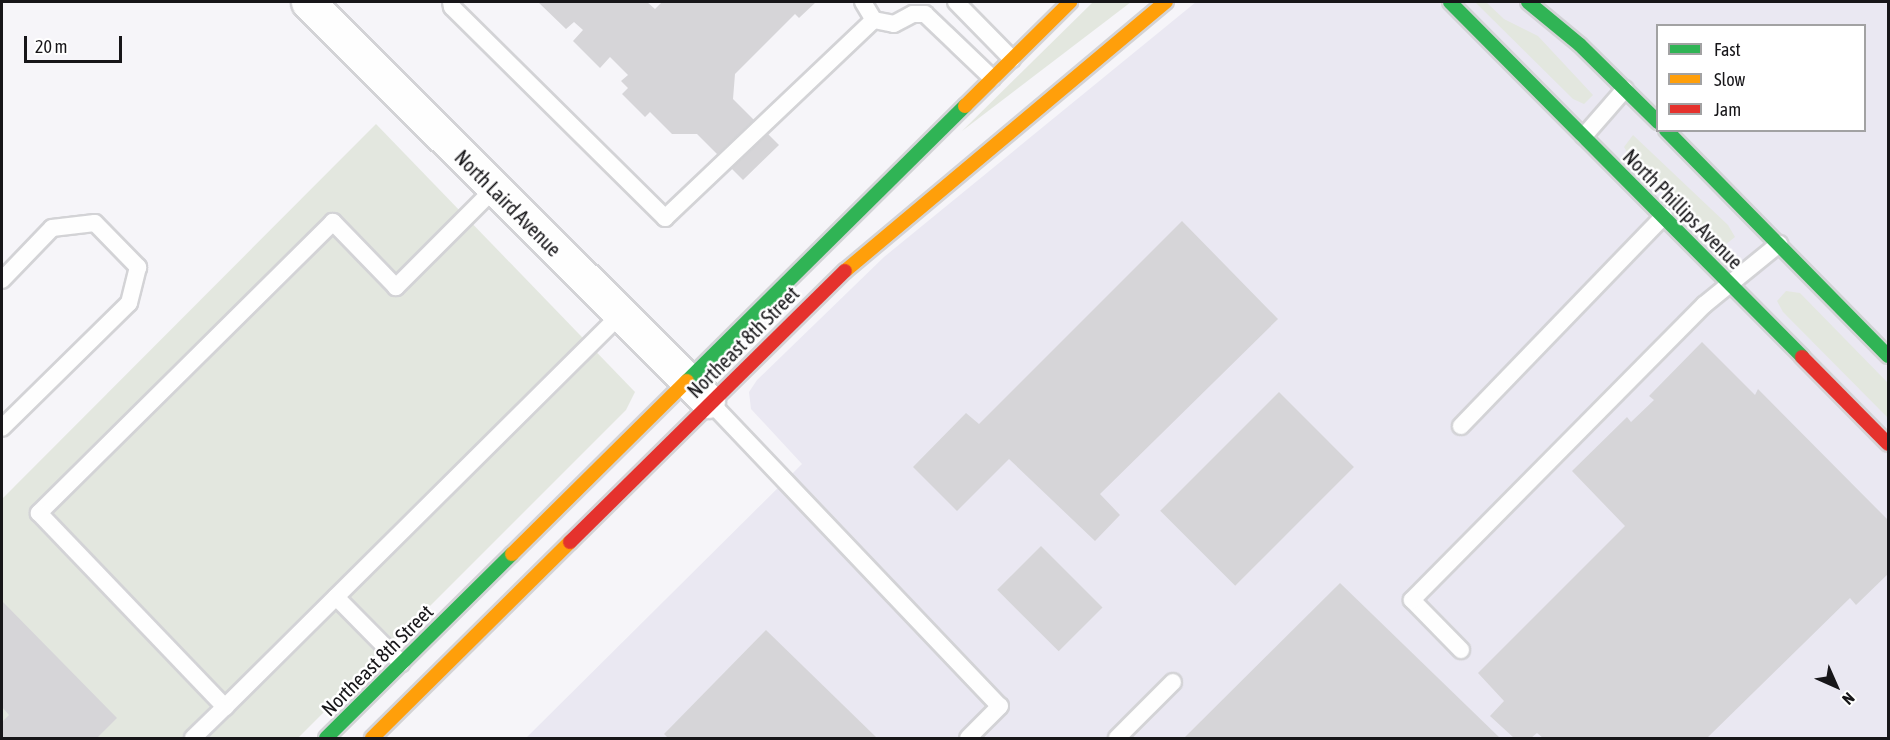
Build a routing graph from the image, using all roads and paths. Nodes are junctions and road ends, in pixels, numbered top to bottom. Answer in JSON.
{"nodes":[{"id":1,"x":308,"y":2,"type":"edge"},
{"id":2,"x":451,"y":2,"type":"edge"},
{"id":3,"x":863,"y":2,"type":"edge"},
{"id":4,"x":956,"y":2,"type":"edge"},
{"id":5,"x":1070,"y":2,"type":"edge"},
{"id":6,"x":1166,"y":2,"type":"edge"},
{"id":7,"x":1450,"y":2,"type":"edge"},
{"id":8,"x":1528,"y":2,"type":"edge"},
{"id":9,"x":874,"y":20,"type":"junction"},
{"id":10,"x":1012,"y":59,"type":"junction"},
{"id":11,"x":992,"y":78,"type":"junction"},
{"id":12,"x":1624,"y":89,"type":"junction"},
{"id":13,"x":1656,"y":120,"type":"edge"},
{"id":14,"x":1668,"y":132,"type":"edge"},
{"id":15,"x":1584,"y":136,"type":"junction"},
{"id":16,"x":494,"y":189,"type":"junction"},
{"id":17,"x":1664,"y":216,"type":"junction"},
{"id":18,"x":1779,"y":244,"type":"junction"},
{"id":19,"x":2,"y":280,"type":"edge"},
{"id":20,"x":1732,"y":286,"type":"junction"},
{"id":21,"x":620,"y":315,"type":"junction"},
{"id":22,"x":1888,"y":356,"type":"edge"},
{"id":23,"x":686,"y":380,"type":"junction"},
{"id":24,"x":710,"y":402,"type":"junction"},
{"id":25,"x":1461,"y":426,"type":"dead end"},
{"id":26,"x":2,"y":428,"type":"edge"},
{"id":27,"x":1888,"y":444,"type":"edge"},
{"id":28,"x":336,"y":597,"type":"junction"},
{"id":29,"x":1461,"y":651,"type":"dead end"},
{"id":30,"x":402,"y":663,"type":"junction"},
{"id":31,"x":1173,"y":682,"type":"dead end"},
{"id":32,"x":361,"y":704,"type":"junction"},
{"id":33,"x":225,"y":707,"type":"junction"},
{"id":34,"x":386,"y":725,"type":"junction"},
{"id":35,"x":193,"y":738,"type":"edge"},
{"id":36,"x":326,"y":738,"type":"edge"},
{"id":37,"x":372,"y":738,"type":"edge"},
{"id":38,"x":399,"y":738,"type":"edge"},
{"id":39,"x":968,"y":738,"type":"edge"},
{"id":40,"x":1118,"y":738,"type":"edge"}],
"edges":[{"from":1,"to":16,"type":"street","name":"North Laird Avenue"},
{"from":2,"to":9,"type":"lane"},
{"from":3,"to":9,"type":"lane"},
{"from":4,"to":10,"type":"lane"},
{"from":5,"to":10,"type":"main road","name":"Northeast 8th Street"},
{"from":6,"to":24,"type":"main road","name":"Northeast 8th Street"},
{"from":7,"to":15,"type":"main road","name":"North Phillips Avenue"},
{"from":8,"to":12,"type":"main road"},
{"from":9,"to":11,"type":"lane"},
{"from":10,"to":11,"type":"main road","name":"Northeast 8th Street"},
{"from":11,"to":23,"type":"main road","name":"Northeast 8th Street"},
{"from":12,"to":13,"type":"main road"},
{"from":12,"to":15,"type":"lane"},
{"from":14,"to":18,"type":"main road"},
{"from":15,"to":17,"type":"main road","name":"North Phillips Avenue"},
{"from":16,"to":21,"type":"street","name":"North Laird Avenue"},
{"from":16,"to":33,"type":"lane"},
{"from":17,"to":20,"type":"main road","name":"North Phillips Avenue"},
{"from":17,"to":25,"type":"lane"},
{"from":18,"to":20,"type":"lane"},
{"from":18,"to":22,"type":"main road"},
{"from":19,"to":26,"type":"lane"},
{"from":20,"to":27,"type":"main road","name":"North Phillips Avenue"},
{"from":20,"to":29,"type":"lane"},
{"from":21,"to":23,"type":"street","name":"North Laird Avenue"},
{"from":21,"to":28,"type":"lane"},
{"from":23,"to":24,"type":"street","name":"North Laird Avenue"},
{"from":23,"to":30,"type":"main road","name":"Northeast 8th Street"},
{"from":24,"to":34,"type":"main road","name":"Northeast 8th Street"},
{"from":24,"to":39,"type":"lane"},
{"from":28,"to":30,"type":"lane"},
{"from":28,"to":33,"type":"lane"},
{"from":30,"to":32,"type":"main road","name":"Northeast 8th Street"},
{"from":31,"to":40,"type":"lane"},
{"from":32,"to":34,"type":"lane"},
{"from":32,"to":36,"type":"main road","name":"Northeast 8th Street"},
{"from":33,"to":35,"type":"lane"},
{"from":34,"to":37,"type":"main road","name":"Northeast 8th Street"},
{"from":34,"to":38,"type":"lane"}]}
